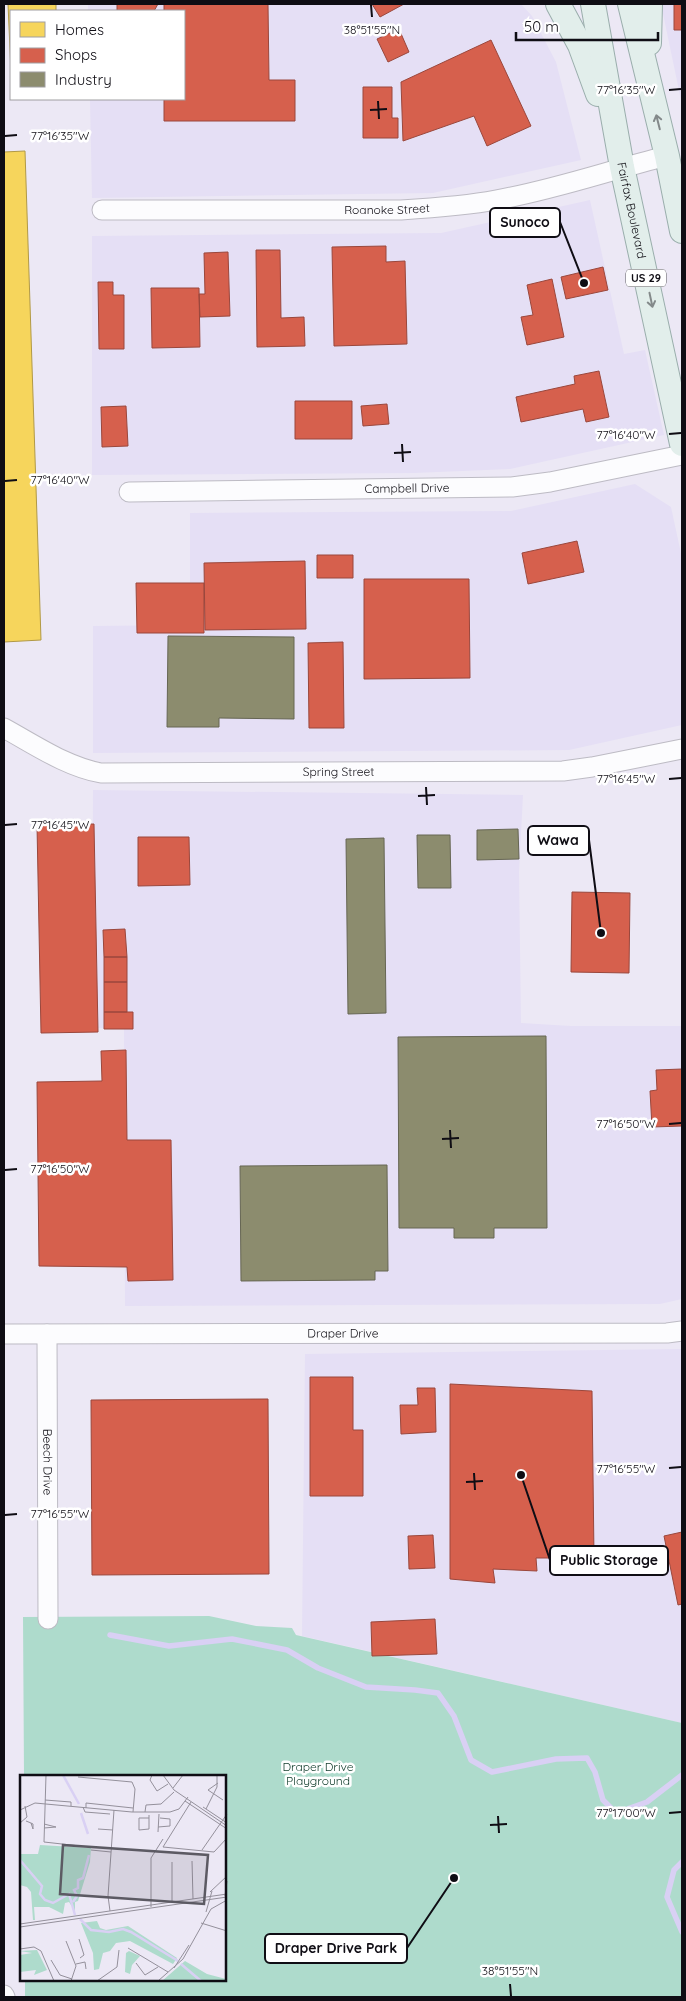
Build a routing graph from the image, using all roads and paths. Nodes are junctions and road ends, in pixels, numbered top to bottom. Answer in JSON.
{"nodes":[{"id":1,"x":558,"y":4,"type":"edge"},
{"id":2,"x":593,"y":4,"type":"edge"},
{"id":3,"x":630,"y":4,"type":"edge"},
{"id":4,"x":650,"y":4,"type":"edge"},
{"id":5,"x":650,"y":87,"type":"junction"},
{"id":6,"x":667,"y":156,"type":"junction"},
{"id":7,"x":622,"y":167,"type":"junction"},
{"id":8,"x":102,"y":210,"type":"dead end"},
{"id":9,"x":682,"y":231,"type":"edge"},
{"id":10,"x":682,"y":444,"type":"edge"},
{"id":11,"x":682,"y":455,"type":"edge"},
{"id":12,"x":129,"y":492,"type":"dead end"},
{"id":13,"x":4,"y":728,"type":"edge"},
{"id":14,"x":682,"y":749,"type":"edge"},
{"id":15,"x":682,"y":1331,"type":"edge"},
{"id":16,"x":4,"y":1334,"type":"edge"},
{"id":17,"x":47,"y":1334,"type":"junction"},
{"id":18,"x":48,"y":1619,"type":"dead end"}],
"edges":[{"from":1,"to":7,"type":"main road","number":"US 29"},
{"from":2,"to":7,"type":"main road","name":"Fairfax Boulevard"},
{"from":3,"to":5,"type":"main road"},
{"from":4,"to":5,"type":"main road"},
{"from":6,"to":5,"type":"main road","one_way":true},
{"from":6,"to":7,"type":"street","name":"Roanoke Street"},
{"from":6,"to":9,"type":"main road"},
{"from":7,"to":8,"type":"street","name":"Roanoke Street"},
{"from":7,"to":10,"type":"main road","name":"Fairfax Boulevard","number":"US 29","one_way":true},
{"from":11,"to":12,"type":"street","name":"Campbell Drive"},
{"from":13,"to":14,"type":"street","name":"Spring Street"},
{"from":15,"to":17,"type":"street","name":"Draper Drive"},
{"from":16,"to":17,"type":"street","name":"Draper Drive"},
{"from":17,"to":18,"type":"street","name":"Beech Drive"}]}
